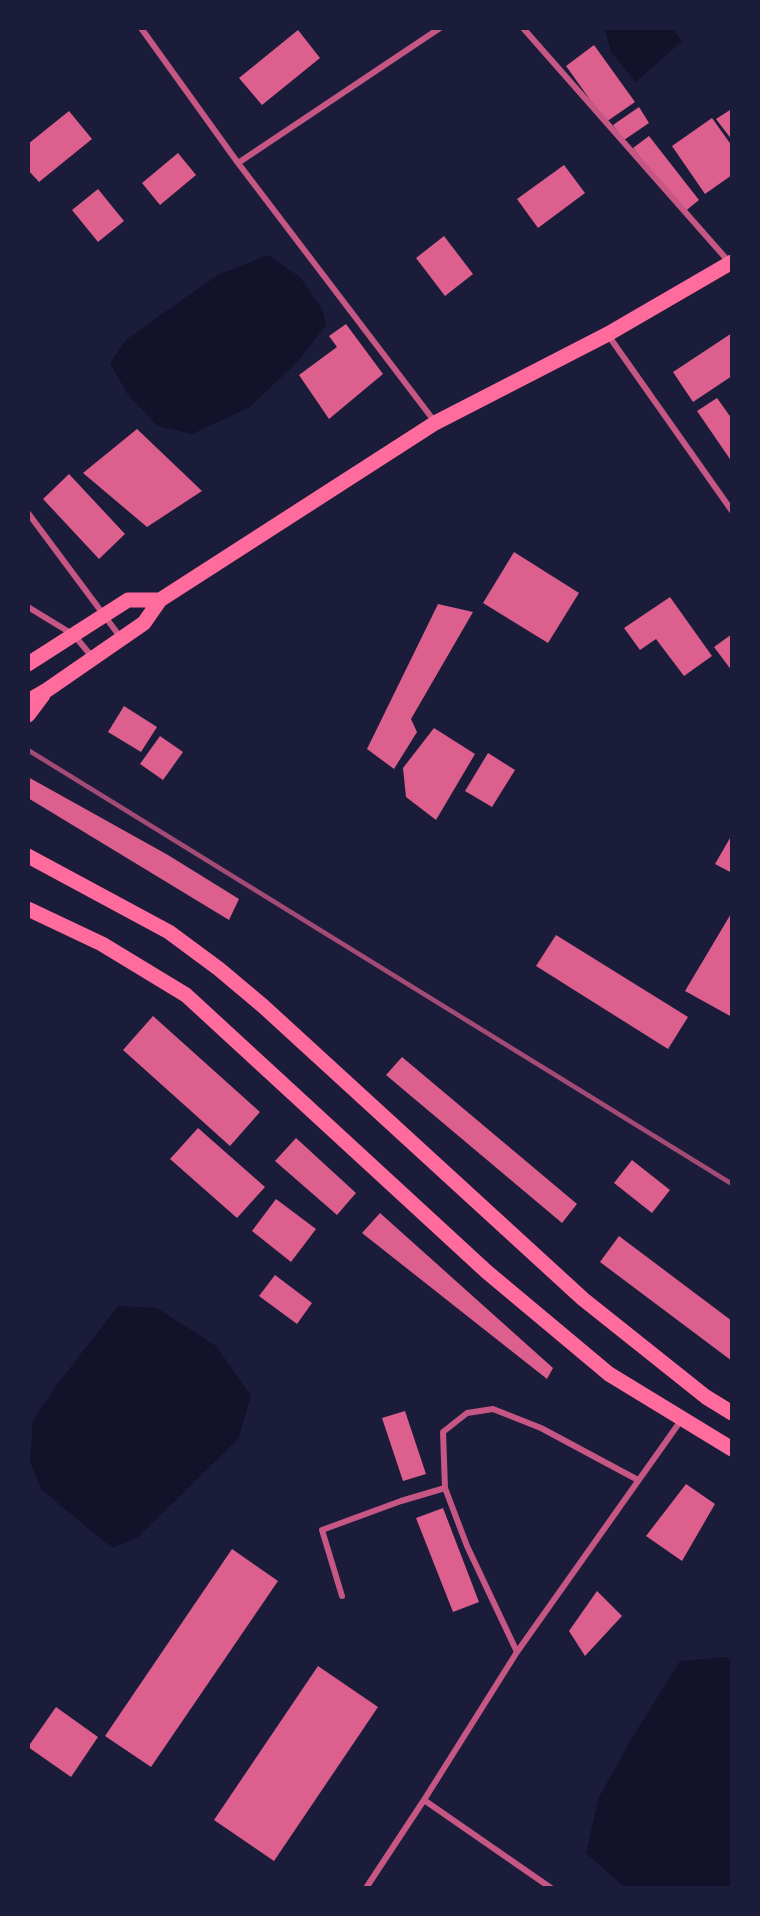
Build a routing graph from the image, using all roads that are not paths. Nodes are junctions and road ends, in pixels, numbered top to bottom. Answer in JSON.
{"nodes":[{"id":1,"x":141,"y":28,"type":"edge"},
{"id":2,"x":440,"y":28,"type":"edge"},
{"id":3,"x":523,"y":28,"type":"edge"},
{"id":4,"x":238,"y":163,"type":"junction"},
{"id":5,"x":731,"y":263,"type":"edge"},
{"id":6,"x":608,"y":334,"type":"junction"},
{"id":7,"x":435,"y":423,"type":"junction"},
{"id":8,"x":732,"y":511,"type":"edge"},
{"id":9,"x":28,"y":513,"type":"edge"},
{"id":10,"x":160,"y":600,"type":"junction"},
{"id":11,"x":28,"y":607,"type":"edge"},
{"id":12,"x":103,"y":615,"type":"junction"},
{"id":13,"x":74,"y":635,"type":"junction"},
{"id":14,"x":121,"y":638,"type":"junction"},
{"id":15,"x":94,"y":658,"type":"junction"},
{"id":16,"x":28,"y":664,"type":"edge"},
{"id":17,"x":47,"y":690,"type":"junction"},
{"id":18,"x":28,"y":700,"type":"edge"},
{"id":19,"x":28,"y":715,"type":"edge"},
{"id":20,"x":28,"y":856,"type":"edge"},
{"id":21,"x":28,"y":909,"type":"edge"},
{"id":22,"x":732,"y":1413,"type":"edge"},
{"id":23,"x":683,"y":1418,"type":"junction"},
{"id":24,"x":732,"y":1449,"type":"edge"},
{"id":25,"x":638,"y":1480,"type":"junction"},
{"id":26,"x":445,"y":1488,"type":"junction"},
{"id":27,"x":342,"y":1596,"type":"dead end"},
{"id":28,"x":517,"y":1652,"type":"junction"},
{"id":29,"x":424,"y":1800,"type":"junction"},
{"id":30,"x":366,"y":1887,"type":"edge"},
{"id":31,"x":552,"y":1887,"type":"edge"}],
"edges":[{"from":1,"to":4,"type":"street"},
{"from":2,"to":4,"type":"street"},
{"from":3,"to":5,"type":"street"},
{"from":4,"to":7,"type":"street"},
{"from":5,"to":6,"type":"main road"},
{"from":6,"to":7,"type":"main road"},
{"from":6,"to":8,"type":"street"},
{"from":7,"to":10,"type":"main road"},
{"from":9,"to":12,"type":"street"},
{"from":10,"to":12,"type":"main road"},
{"from":10,"to":14,"type":"main road"},
{"from":11,"to":13,"type":"street"},
{"from":12,"to":13,"type":"main road"},
{"from":12,"to":14,"type":"street"},
{"from":13,"to":15,"type":"street"},
{"from":13,"to":16,"type":"main road"},
{"from":14,"to":15,"type":"main road"},
{"from":15,"to":17,"type":"main road"},
{"from":17,"to":18,"type":"main road"},
{"from":17,"to":19,"type":"main road"},
{"from":20,"to":22,"type":"main road"},
{"from":21,"to":23,"type":"main road"},
{"from":23,"to":24,"type":"main road"},
{"from":23,"to":25,"type":"street"},
{"from":25,"to":26,"type":"street"},
{"from":25,"to":28,"type":"street"},
{"from":26,"to":27,"type":"street"},
{"from":26,"to":28,"type":"street"},
{"from":28,"to":29,"type":"street"},
{"from":29,"to":30,"type":"street"},
{"from":29,"to":31,"type":"street"}]}
